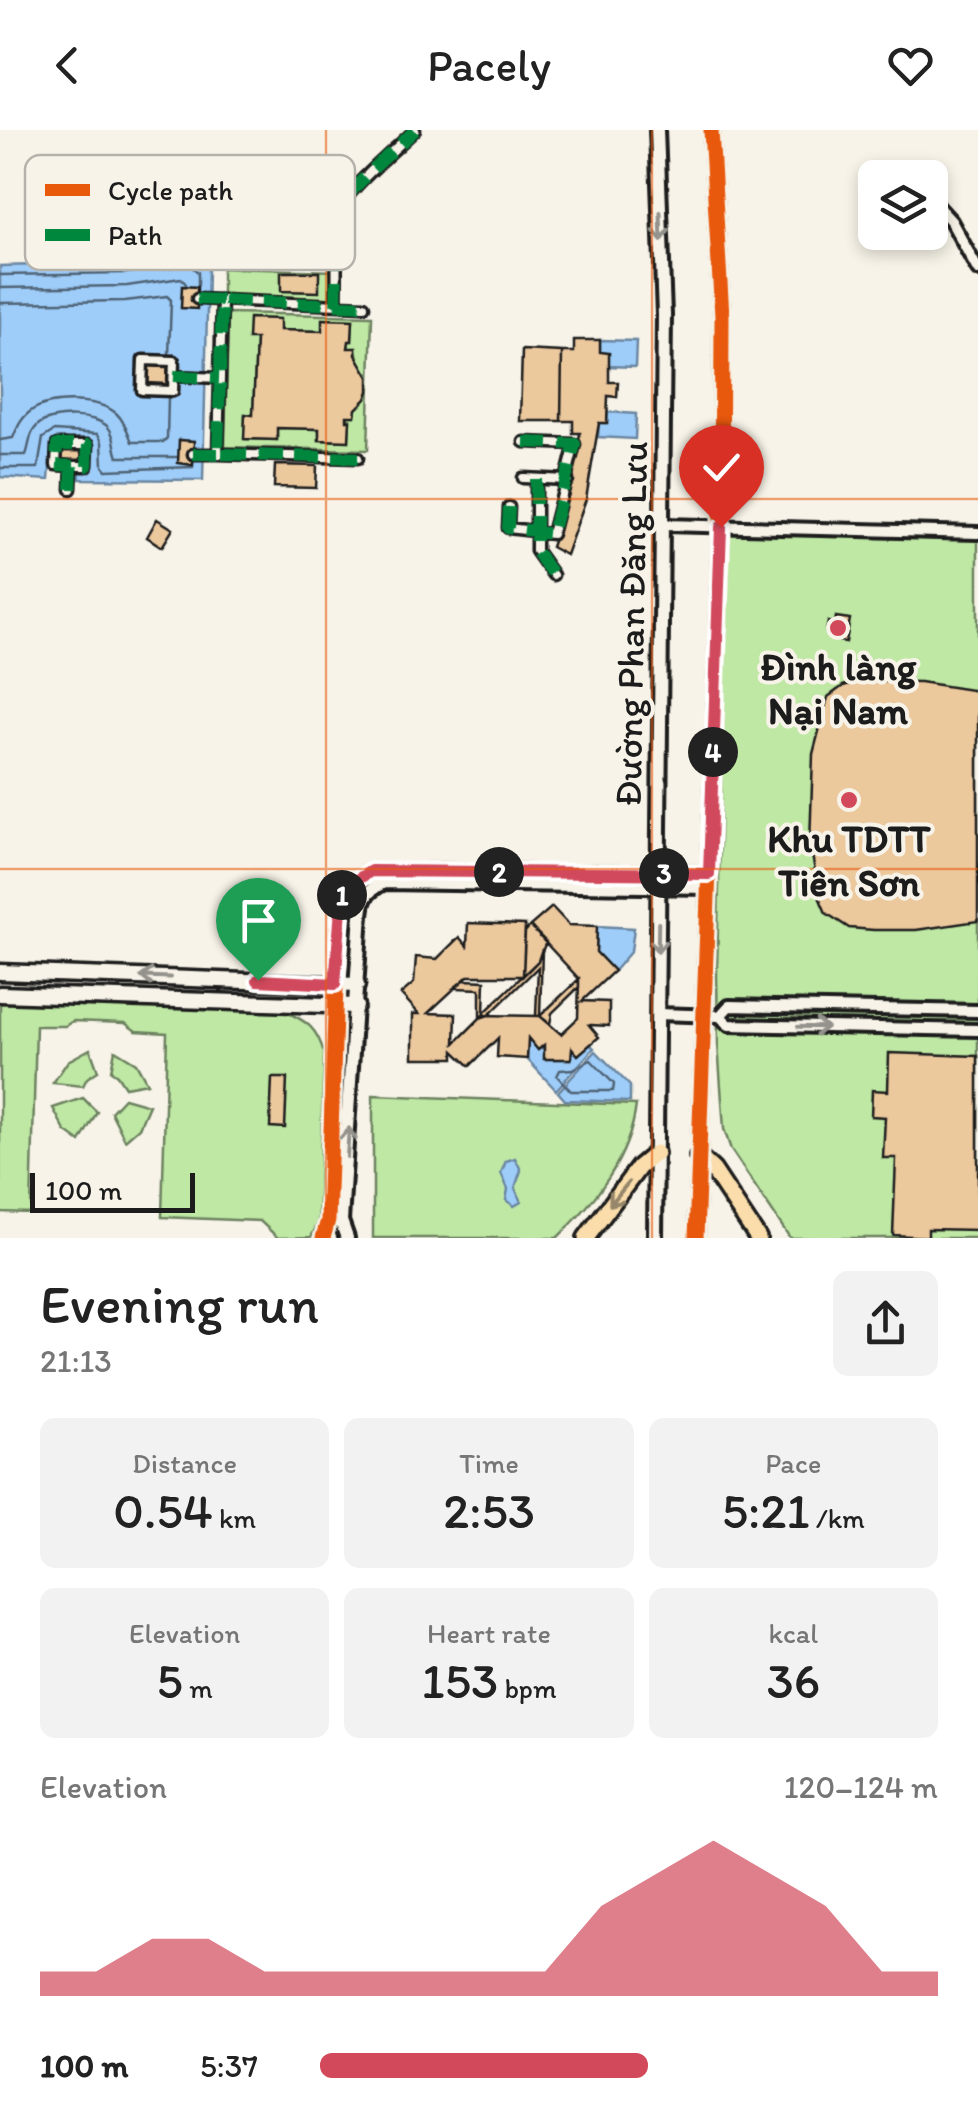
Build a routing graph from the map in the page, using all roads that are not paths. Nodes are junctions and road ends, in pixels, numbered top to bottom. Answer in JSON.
{"nodes":[{"id":1,"x":415,"y":130,"type":"edge"},
{"id":2,"x":657,"y":130,"type":"edge"},
{"id":3,"x":711,"y":130,"type":"edge"},
{"id":4,"x":355,"y":189,"type":"edge"},
{"id":5,"x":948,"y":218,"type":"edge"},
{"id":6,"x":975,"y":257,"type":"edge"},
{"id":7,"x":336,"y":270,"type":"edge"},
{"id":8,"x":978,"y":270,"type":"edge"},
{"id":9,"x":197,"y":299,"type":"dead end"},
{"id":10,"x":222,"y":300,"type":"junction"},
{"id":11,"x":336,"y":304,"type":"junction"},
{"id":12,"x":364,"y":306,"type":"dead end"},
{"id":13,"x":174,"y":376,"type":"junction"},
{"id":14,"x":220,"y":378,"type":"junction"},
{"id":15,"x":524,"y":442,"type":"dead end"},
{"id":16,"x":193,"y":454,"type":"dead end"},
{"id":17,"x":218,"y":454,"type":"junction"},
{"id":18,"x":358,"y":458,"type":"dead end"},
{"id":19,"x":72,"y":466,"type":"junction"},
{"id":20,"x":522,"y":478,"type":"dead end"},
{"id":21,"x":536,"y":479,"type":"junction"},
{"id":22,"x":568,"y":480,"type":"junction"},
{"id":23,"x":71,"y":489,"type":"dead end"},
{"id":24,"x":509,"y":507,"type":"dead end"},
{"id":25,"x":663,"y":525,"type":"junction"},
{"id":26,"x":721,"y":527,"type":"junction"},
{"id":27,"x":534,"y":532,"type":"junction"},
{"id":28,"x":978,"y":534,"type":"edge"},
{"id":29,"x":553,"y":575,"type":"dead end"},
{"id":30,"x":659,"y":879,"type":"junction"},
{"id":31,"x":708,"y":881,"type":"junction"},
{"id":32,"x":5,"y":972,"type":"edge"},
{"id":33,"x":203,"y":978,"type":"junction"},
{"id":34,"x":335,"y":984,"type":"junction"},
{"id":35,"x":358,"y":985,"type":"junction"},
{"id":36,"x":5,"y":994,"type":"edge"},
{"id":37,"x":202,"y":1001,"type":"junction"},
{"id":38,"x":334,"y":1005,"type":"junction"},
{"id":39,"x":356,"y":1006,"type":"junction"},
{"id":40,"x":978,"y":1010,"type":"edge"},
{"id":41,"x":657,"y":1014,"type":"junction"},
{"id":42,"x":704,"y":1015,"type":"junction"},
{"id":43,"x":720,"y":1016,"type":"junction"},
{"id":44,"x":978,"y":1030,"type":"edge"},
{"id":45,"x":656,"y":1153,"type":"junction"},
{"id":46,"x":698,"y":1156,"type":"junction"},
{"id":47,"x":323,"y":1238,"type":"edge"},
{"id":48,"x":347,"y":1238,"type":"edge"},
{"id":49,"x":586,"y":1238,"type":"edge"},
{"id":50,"x":655,"y":1238,"type":"edge"},
{"id":51,"x":696,"y":1238,"type":"edge"},
{"id":52,"x":758,"y":1238,"type":"edge"}],
"edges":[{"from":1,"to":4,"type":"street"},
{"from":2,"to":25,"type":"street","name":"Đường Phan Đăng Lưu","one_way":true},
{"from":3,"to":26,"type":"street"},
{"from":5,"to":6,"type":"street"},
{"from":6,"to":8,"type":"street"},
{"from":7,"to":11,"type":"street"},
{"from":9,"to":10,"type":"street"},
{"from":10,"to":11,"type":"street"},
{"from":10,"to":14,"type":"street"},
{"from":11,"to":12,"type":"street"},
{"from":13,"to":13,"type":"street"},
{"from":13,"to":14,"type":"street"},
{"from":14,"to":17,"type":"street"},
{"from":15,"to":22,"type":"street"},
{"from":16,"to":17,"type":"street"},
{"from":17,"to":18,"type":"street"},
{"from":19,"to":19,"type":"street"},
{"from":19,"to":23,"type":"street"},
{"from":20,"to":21,"type":"street"},
{"from":21,"to":22,"type":"street"},
{"from":21,"to":27,"type":"street"},
{"from":22,"to":27,"type":"street"},
{"from":24,"to":27,"type":"street"},
{"from":25,"to":26,"type":"street"},
{"from":25,"to":30,"type":"street","name":"Đường Phan Đăng Lưu"},
{"from":26,"to":28,"type":"street"},
{"from":26,"to":31,"type":"street"},
{"from":27,"to":29,"type":"street"},
{"from":30,"to":31,"type":"street"},
{"from":30,"to":34,"type":"street"},
{"from":30,"to":35,"type":"street"},
{"from":30,"to":41,"type":"street","name":"Đường Phan Đăng Lưu","one_way":true},
{"from":31,"to":42,"type":"street"},
{"from":33,"to":32,"type":"main road","one_way":true},
{"from":32,"to":36,"type":"main road"},
{"from":33,"to":34,"type":"main road"},
{"from":33,"to":37,"type":"main road"},
{"from":34,"to":35,"type":"main road"},
{"from":34,"to":38,"type":"street"},
{"from":35,"to":39,"type":"street"},
{"from":36,"to":37,"type":"main road"},
{"from":37,"to":38,"type":"main road"},
{"from":38,"to":39,"type":"main road"},
{"from":38,"to":47,"type":"street"},
{"from":48,"to":39,"type":"street","one_way":true},
{"from":40,"to":43,"type":"street"},
{"from":41,"to":42,"type":"street"},
{"from":41,"to":45,"type":"street","name":"Đường Phan Đăng Lưu"},
{"from":42,"to":43,"type":"street"},
{"from":42,"to":46,"type":"street"},
{"from":43,"to":44,"type":"street","one_way":true},
{"from":45,"to":49,"type":"main road","one_way":true},
{"from":45,"to":50,"type":"street","name":"Đường Phan Đăng Lưu"},
{"from":46,"to":51,"type":"street"},
{"from":46,"to":52,"type":"main road"}]}
